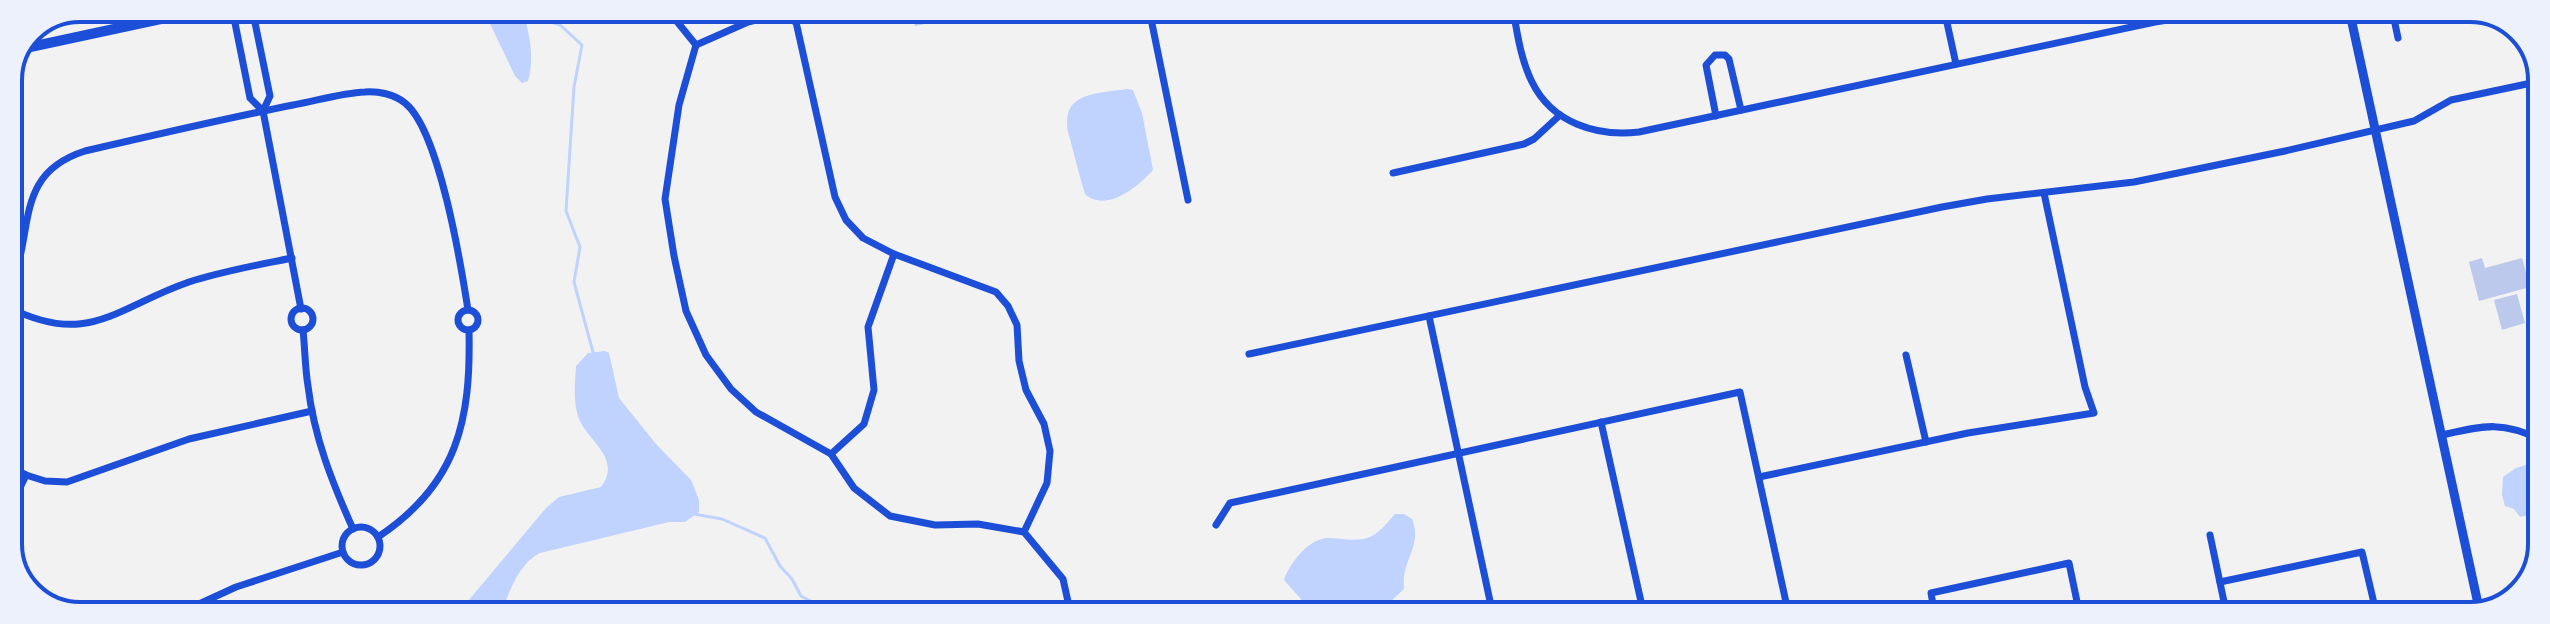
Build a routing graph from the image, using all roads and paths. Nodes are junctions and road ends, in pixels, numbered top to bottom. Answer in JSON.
{"nodes":[{"id":1,"x":147,"y":22,"type":"edge"},
{"id":2,"x":235,"y":22,"type":"edge"},
{"id":3,"x":255,"y":22,"type":"edge"},
{"id":4,"x":677,"y":22,"type":"edge"},
{"id":5,"x":748,"y":22,"type":"edge"},
{"id":6,"x":796,"y":22,"type":"edge"},
{"id":7,"x":1152,"y":22,"type":"edge"},
{"id":8,"x":1516,"y":22,"type":"edge"},
{"id":9,"x":1947,"y":22,"type":"edge"},
{"id":10,"x":2155,"y":22,"type":"edge"},
{"id":11,"x":2352,"y":22,"type":"edge"},
{"id":12,"x":2395,"y":22,"type":"edge"},
{"id":13,"x":2398,"y":38,"type":"dead end"},
{"id":14,"x":696,"y":45,"type":"junction"},
{"id":15,"x":33,"y":46,"type":"edge"},
{"id":16,"x":1956,"y":64,"type":"junction"},
{"id":17,"x":2528,"y":84,"type":"edge"},
{"id":18,"x":1741,"y":110,"type":"junction"},
{"id":19,"x":263,"y":111,"type":"junction"},
{"id":20,"x":1560,"y":115,"type":"junction"},
{"id":21,"x":1716,"y":116,"type":"junction"},
{"id":22,"x":2375,"y":130,"type":"junction"},
{"id":23,"x":1393,"y":173,"type":"dead end"},
{"id":24,"x":2044,"y":193,"type":"junction"},
{"id":25,"x":1188,"y":200,"type":"dead end"},
{"id":26,"x":22,"y":254,"type":"edge"},
{"id":27,"x":894,"y":254,"type":"junction"},
{"id":28,"x":292,"y":258,"type":"junction"},
{"id":29,"x":301,"y":309,"type":"junction"},
{"id":30,"x":468,"y":310,"type":"junction"},
{"id":31,"x":22,"y":313,"type":"edge"},
{"id":32,"x":1429,"y":316,"type":"junction"},
{"id":33,"x":303,"y":330,"type":"junction"},
{"id":34,"x":469,"y":330,"type":"junction"},
{"id":35,"x":1249,"y":354,"type":"dead end"},
{"id":36,"x":1906,"y":355,"type":"dead end"},
{"id":37,"x":312,"y":411,"type":"junction"},
{"id":38,"x":1601,"y":422,"type":"junction"},
{"id":39,"x":2528,"y":434,"type":"edge"},
{"id":40,"x":2442,"y":435,"type":"junction"},
{"id":41,"x":1926,"y":442,"type":"junction"},
{"id":42,"x":831,"y":454,"type":"junction"},
{"id":43,"x":1459,"y":454,"type":"junction"},
{"id":44,"x":22,"y":473,"type":"edge"},
{"id":45,"x":26,"y":475,"type":"junction"},
{"id":46,"x":1759,"y":477,"type":"junction"},
{"id":47,"x":22,"y":483,"type":"edge"},
{"id":48,"x":1216,"y":525,"type":"dead end"},
{"id":49,"x":353,"y":529,"type":"junction"},
{"id":50,"x":1024,"y":532,"type":"junction"},
{"id":51,"x":2210,"y":535,"type":"dead end"},
{"id":52,"x":378,"y":537,"type":"junction"},
{"id":53,"x":343,"y":552,"type":"junction"},
{"id":54,"x":2220,"y":582,"type":"junction"},
{"id":55,"x":2478,"y":601,"type":"edge"},
{"id":56,"x":203,"y":602,"type":"edge"},
{"id":57,"x":1068,"y":602,"type":"edge"},
{"id":58,"x":1490,"y":602,"type":"edge"},
{"id":59,"x":1641,"y":602,"type":"edge"},
{"id":60,"x":1786,"y":602,"type":"edge"},
{"id":61,"x":1933,"y":602,"type":"edge"},
{"id":62,"x":2077,"y":602,"type":"edge"},
{"id":63,"x":2224,"y":602,"type":"edge"},
{"id":64,"x":2374,"y":602,"type":"edge"}],
"edges":[{"from":1,"to":15,"type":"main road"},
{"from":2,"to":19,"type":"street"},
{"from":3,"to":19,"type":"street"},
{"from":4,"to":14,"type":"street"},
{"from":5,"to":14,"type":"street"},
{"from":6,"to":27,"type":"street"},
{"from":7,"to":25,"type":"street"},
{"from":8,"to":20,"type":"street"},
{"from":9,"to":16,"type":"street"},
{"from":10,"to":16,"type":"street"},
{"from":11,"to":22,"type":"main road"},
{"from":12,"to":13,"type":"street"},
{"from":14,"to":42,"type":"street"},
{"from":16,"to":18,"type":"street"},
{"from":17,"to":22,"type":"street"},
{"from":18,"to":21,"type":"street"},
{"from":18,"to":21,"type":"street"},
{"from":19,"to":26,"type":"street"},
{"from":19,"to":28,"type":"street"},
{"from":19,"to":30,"type":"street"},
{"from":20,"to":21,"type":"street"},
{"from":20,"to":23,"type":"street"},
{"from":22,"to":24,"type":"street"},
{"from":22,"to":40,"type":"main road"},
{"from":24,"to":32,"type":"street"},
{"from":24,"to":41,"type":"street"},
{"from":27,"to":42,"type":"street"},
{"from":27,"to":50,"type":"street"},
{"from":28,"to":29,"type":"street"},
{"from":28,"to":31,"type":"street"},
{"from":29,"to":33,"type":"street"},
{"from":29,"to":33,"type":"street"},
{"from":30,"to":34,"type":"street"},
{"from":30,"to":34,"type":"street"},
{"from":32,"to":35,"type":"street"},
{"from":32,"to":43,"type":"street"},
{"from":33,"to":37,"type":"street"},
{"from":34,"to":52,"type":"street"},
{"from":36,"to":41,"type":"street"},
{"from":37,"to":45,"type":"street"},
{"from":37,"to":49,"type":"street"},
{"from":38,"to":43,"type":"street"},
{"from":38,"to":46,"type":"street"},
{"from":38,"to":59,"type":"street"},
{"from":39,"to":40,"type":"street"},
{"from":40,"to":55,"type":"main road"},
{"from":41,"to":46,"type":"street"},
{"from":42,"to":50,"type":"street"},
{"from":43,"to":48,"type":"street"},
{"from":43,"to":58,"type":"street"},
{"from":44,"to":45,"type":"street"},
{"from":45,"to":47,"type":"street"},
{"from":46,"to":60,"type":"street"},
{"from":49,"to":52,"type":"street"},
{"from":49,"to":53,"type":"street"},
{"from":50,"to":57,"type":"street"},
{"from":51,"to":54,"type":"street"},
{"from":52,"to":53,"type":"street"},
{"from":53,"to":56,"type":"street"},
{"from":54,"to":63,"type":"street"},
{"from":54,"to":64,"type":"street"},
{"from":61,"to":62,"type":"street"}]}
